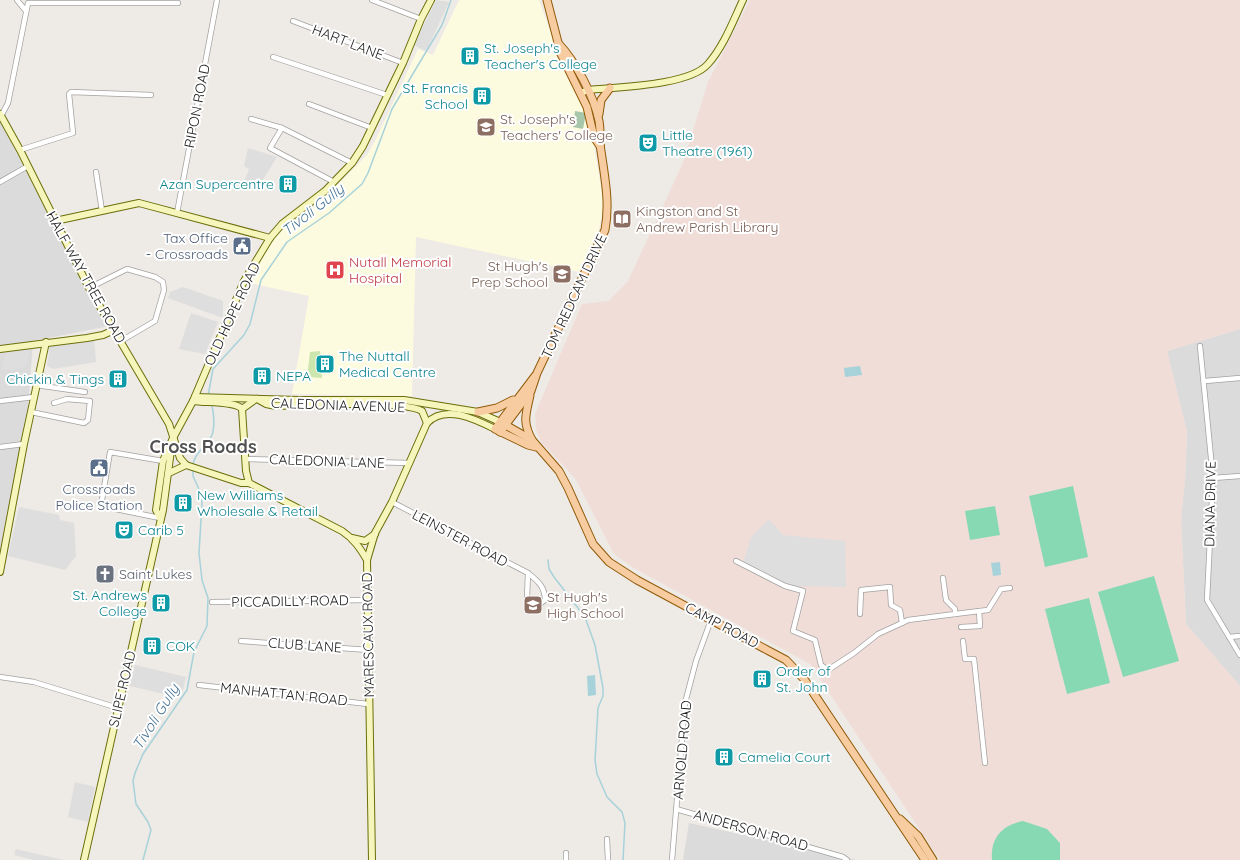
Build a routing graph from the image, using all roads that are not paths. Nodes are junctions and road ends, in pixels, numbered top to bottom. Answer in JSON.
{"nodes":[{"id":1,"x":17,"y":0,"type":"edge"},
{"id":2,"x":217,"y":0,"type":"edge"},
{"id":3,"x":372,"y":0,"type":"edge"},
{"id":4,"x":431,"y":0,"type":"edge"},
{"id":5,"x":547,"y":0,"type":"edge"},
{"id":6,"x":743,"y":0,"type":"edge"},
{"id":7,"x":178,"y":3,"type":"dead end"},
{"id":8,"x":26,"y":11,"type":"junction"},
{"id":9,"x":421,"y":19,"type":"junction"},
{"id":10,"x":293,"y":21,"type":"dead end"},
{"id":11,"x":558,"y":43,"type":"junction"},
{"id":12,"x":273,"y":57,"type":"dead end"},
{"id":13,"x":403,"y":63,"type":"junction"},
{"id":14,"x":610,"y":88,"type":"junction"},
{"id":15,"x":588,"y":90,"type":"junction"},
{"id":16,"x":580,"y":93,"type":"junction"},
{"id":17,"x":151,"y":94,"type":"dead end"},
{"id":18,"x":387,"y":95,"type":"junction"},
{"id":19,"x":309,"y":104,"type":"dead end"},
{"id":20,"x":1,"y":116,"type":"edge"},
{"id":21,"x":251,"y":119,"type":"dead end"},
{"id":22,"x":599,"y":120,"type":"junction"},
{"id":23,"x":282,"y":128,"type":"junction"},
{"id":24,"x":372,"y":128,"type":"junction"},
{"id":25,"x":600,"y":146,"type":"junction"},
{"id":26,"x":20,"y":150,"type":"junction"},
{"id":27,"x":352,"y":162,"type":"junction"},
{"id":28,"x":28,"y":166,"type":"junction"},
{"id":29,"x":96,"y":172,"type":"dead end"},
{"id":30,"x":0,"y":182,"type":"edge"},
{"id":31,"x":334,"y":182,"type":"junction"},
{"id":32,"x":102,"y":211,"type":"junction"},
{"id":33,"x":178,"y":213,"type":"junction"},
{"id":34,"x":55,"y":221,"type":"junction"},
{"id":35,"x":270,"y":238,"type":"junction"},
{"id":36,"x":90,"y":288,"type":"junction"},
{"id":37,"x":114,"y":330,"type":"junction"},
{"id":38,"x":122,"y":341,"type":"junction"},
{"id":39,"x":46,"y":342,"type":"junction"},
{"id":40,"x":1200,"y":346,"type":"dead end"},
{"id":41,"x":0,"y":349,"type":"edge"},
{"id":42,"x":537,"y":373,"type":"junction"},
{"id":43,"x":1240,"y":378,"type":"edge"},
{"id":44,"x":1205,"y":381,"type":"junction"},
{"id":45,"x":36,"y":385,"type":"junction"},
{"id":46,"x":531,"y":391,"type":"junction"},
{"id":47,"x":85,"y":392,"type":"dead end"},
{"id":48,"x":34,"y":397,"type":"junction"},
{"id":49,"x":257,"y":398,"type":"junction"},
{"id":50,"x":194,"y":399,"type":"junction"},
{"id":51,"x":516,"y":399,"type":"junction"},
{"id":52,"x":0,"y":401,"type":"edge"},
{"id":53,"x":209,"y":401,"type":"junction"},
{"id":54,"x":54,"y":403,"type":"dead end"},
{"id":55,"x":242,"y":409,"type":"junction"},
{"id":56,"x":31,"y":412,"type":"junction"},
{"id":57,"x":478,"y":412,"type":"junction"},
{"id":58,"x":427,"y":423,"type":"junction"},
{"id":59,"x":502,"y":423,"type":"junction"},
{"id":60,"x":498,"y":431,"type":"junction"},
{"id":61,"x":173,"y":438,"type":"junction"},
{"id":62,"x":532,"y":440,"type":"junction"},
{"id":63,"x":24,"y":444,"type":"junction"},
{"id":64,"x":0,"y":447,"type":"edge"},
{"id":65,"x":536,"y":447,"type":"junction"},
{"id":66,"x":245,"y":459,"type":"junction"},
{"id":67,"x":163,"y":461,"type":"junction"},
{"id":68,"x":410,"y":464,"type":"junction"},
{"id":69,"x":191,"y":466,"type":"junction"},
{"id":70,"x":170,"y":473,"type":"junction"},
{"id":71,"x":1240,"y":476,"type":"edge"},
{"id":72,"x":1213,"y":478,"type":"junction"},
{"id":73,"x":249,"y":483,"type":"junction"},
{"id":74,"x":392,"y":502,"type":"junction"},
{"id":75,"x":160,"y":518,"type":"junction"},
{"id":76,"x":376,"y":533,"type":"junction"},
{"id":77,"x":352,"y":538,"type":"junction"},
{"id":78,"x":3,"y":546,"type":"edge"},
{"id":79,"x":367,"y":560,"type":"junction"},
{"id":80,"x":736,"y":561,"type":"dead end"},
{"id":81,"x":0,"y":572,"type":"edge"},
{"id":82,"x":528,"y":573,"type":"junction"},
{"id":83,"x":943,"y":578,"type":"dead end"},
{"id":84,"x":1010,"y":588,"type":"dead end"},
{"id":85,"x":368,"y":600,"type":"junction"},
{"id":86,"x":212,"y":602,"type":"dead end"},
{"id":87,"x":980,"y":611,"type":"junction"},
{"id":88,"x":860,"y":614,"type":"dead end"},
{"id":89,"x":955,"y":614,"type":"junction"},
{"id":90,"x":711,"y":620,"type":"junction"},
{"id":91,"x":902,"y":623,"type":"junction"},
{"id":92,"x":961,"y":627,"type":"dead end"},
{"id":93,"x":1240,"y":636,"type":"edge"},
{"id":94,"x":1229,"y":637,"type":"junction"},
{"id":95,"x":241,"y":640,"type":"dead end"},
{"id":96,"x":962,"y":641,"type":"dead end"},
{"id":97,"x":368,"y":650,"type":"junction"},
{"id":98,"x":1240,"y":655,"type":"edge"},
{"id":99,"x":0,"y":677,"type":"edge"},
{"id":100,"x":199,"y":685,"type":"dead end"},
{"id":101,"x":368,"y":704,"type":"junction"},
{"id":102,"x":118,"y":708,"type":"junction"},
{"id":103,"x":985,"y":763,"type":"dead end"},
{"id":104,"x":676,"y":808,"type":"junction"},
{"id":105,"x":898,"y":818,"type":"junction"},
{"id":106,"x":607,"y":839,"type":"dead end"},
{"id":107,"x":566,"y":854,"type":"dead end"},
{"id":108,"x":84,"y":860,"type":"edge"},
{"id":109,"x":372,"y":860,"type":"edge"},
{"id":110,"x":566,"y":860,"type":"edge"},
{"id":111,"x":609,"y":860,"type":"edge"},
{"id":112,"x":672,"y":860,"type":"edge"},
{"id":113,"x":847,"y":860,"type":"edge"},
{"id":114,"x":925,"y":860,"type":"edge"},
{"id":115,"x":933,"y":860,"type":"edge"}],
"edges":[{"from":1,"to":8,"type":"street"},
{"from":2,"to":33,"type":"street","name":"RIPON ROAD"},
{"from":3,"to":9,"type":"street"},
{"from":4,"to":9,"type":"main road","name":"OLD HOPE ROAD"},
{"from":5,"to":11,"type":"main road","name":"TOM REDCAM DRIVE"},
{"from":6,"to":14,"type":"main road"},
{"from":7,"to":8,"type":"street"},
{"from":8,"to":20,"type":"street"},
{"from":9,"to":13,"type":"main road","name":"OLD HOPE ROAD"},
{"from":10,"to":13,"type":"street","name":"HART LANE"},
{"from":11,"to":15,"type":"main road","name":"TOM REDCAM DRIVE"},
{"from":11,"to":16,"type":"main road","name":"TOM REDCAM DRIVE"},
{"from":12,"to":18,"type":"street"},
{"from":13,"to":18,"type":"main road","name":"OLD HOPE ROAD"},
{"from":14,"to":15,"type":"main road"},
{"from":14,"to":22,"type":"main road"},
{"from":15,"to":16,"type":"main road"},
{"from":15,"to":22,"type":"main road","name":"TOM REDCAM DRIVE"},
{"from":16,"to":25,"type":"main road","name":"TOM REDCAM DRIVE"},
{"from":17,"to":26,"type":"street"},
{"from":18,"to":24,"type":"main road","name":"OLD HOPE ROAD"},
{"from":19,"to":24,"type":"street"},
{"from":20,"to":26,"type":"main road","name":"HALF WAY TREE ROAD"},
{"from":21,"to":23,"type":"street"},
{"from":22,"to":25,"type":"main road","name":"TOM REDCAM DRIVE"},
{"from":23,"to":27,"type":"street"},
{"from":23,"to":31,"type":"street"},
{"from":24,"to":27,"type":"main road","name":"OLD HOPE ROAD"},
{"from":25,"to":42,"type":"main road","name":"TOM REDCAM DRIVE"},
{"from":26,"to":28,"type":"main road","name":"HALF WAY TREE ROAD"},
{"from":27,"to":31,"type":"main road","name":"OLD HOPE ROAD"},
{"from":28,"to":30,"type":"street"},
{"from":28,"to":34,"type":"main road","name":"HALF WAY TREE ROAD"},
{"from":29,"to":32,"type":"street"},
{"from":31,"to":35,"type":"main road","name":"OLD HOPE ROAD"},
{"from":32,"to":33,"type":"main road"},
{"from":32,"to":34,"type":"main road"},
{"from":33,"to":35,"type":"main road"},
{"from":34,"to":36,"type":"main road","name":"HALF WAY TREE ROAD"},
{"from":35,"to":50,"type":"main road","name":"OLD HOPE ROAD"},
{"from":36,"to":37,"type":"main road","name":"HALF WAY TREE ROAD"},
{"from":36,"to":38,"type":"street"},
{"from":37,"to":38,"type":"main road","name":"HALF WAY TREE ROAD"},
{"from":37,"to":39,"type":"main road"},
{"from":38,"to":61,"type":"main road","name":"HALF WAY TREE ROAD"},
{"from":39,"to":41,"type":"main road"},
{"from":39,"to":45,"type":"main road"},
{"from":40,"to":44,"type":"street","name":"DIANA DRIVE"},
{"from":42,"to":46,"type":"main road","name":"TOM REDCAM DRIVE"},
{"from":42,"to":51,"type":"main road","name":"TOM REDCAM DRIVE"},
{"from":43,"to":44,"type":"street"},
{"from":44,"to":72,"type":"street","name":"DIANA DRIVE"},
{"from":45,"to":47,"type":"street"},
{"from":45,"to":48,"type":"main road"},
{"from":46,"to":59,"type":"main road","name":"TOM REDCAM DRIVE"},
{"from":46,"to":62,"type":"main road","name":"CAMP ROAD"},
{"from":48,"to":52,"type":"street"},
{"from":48,"to":56,"type":"main road"},
{"from":49,"to":53,"type":"main road","name":"CALEDONIA AVENUE"},
{"from":49,"to":55,"type":"main road"},
{"from":49,"to":57,"type":"main road","name":"CALEDONIA AVENUE"},
{"from":49,"to":58,"type":"main road","name":"CALEDONIA AVENUE"},
{"from":50,"to":53,"type":"main road"},
{"from":50,"to":61,"type":"main road","name":"OLD HOPE ROAD"},
{"from":51,"to":57,"type":"main road"},
{"from":51,"to":59,"type":"main road","name":"TOM REDCAM DRIVE"},
{"from":53,"to":55,"type":"main road"},
{"from":54,"to":56,"type":"street"},
{"from":55,"to":66,"type":"main road"},
{"from":56,"to":63,"type":"main road"},
{"from":57,"to":59,"type":"main road","name":"CALEDONIA AVENUE"},
{"from":58,"to":60,"type":"main road"},
{"from":58,"to":68,"type":"main road","name":"MARESCAUX ROAD"},
{"from":59,"to":60,"type":"main road","name":"TOM REDCAM DRIVE"},
{"from":59,"to":62,"type":"main road"},
{"from":60,"to":65,"type":"main road","name":"CAMP ROAD"},
{"from":61,"to":67,"type":"main road","name":"SLIPE ROAD"},
{"from":61,"to":69,"type":"main road","name":"HALF WAY TREE ROAD"},
{"from":61,"to":70,"type":"main road","name":"SLIPE ROAD"},
{"from":62,"to":65,"type":"main road","name":"CAMP ROAD"},
{"from":63,"to":64,"type":"street"},
{"from":63,"to":78,"type":"main road"},
{"from":65,"to":90,"type":"main road","name":"CAMP ROAD"},
{"from":66,"to":68,"type":"street","name":"CALEDONIA LANE"},
{"from":66,"to":73,"type":"main road"},
{"from":67,"to":75,"type":"main road","name":"SLIPE ROAD"},
{"from":67,"to":75,"type":"street"},
{"from":68,"to":74,"type":"main road","name":"MARESCAUX ROAD"},
{"from":69,"to":70,"type":"main road"},
{"from":69,"to":73,"type":"main road"},
{"from":70,"to":75,"type":"main road","name":"SLIPE ROAD"},
{"from":71,"to":72,"type":"street"},
{"from":72,"to":94,"type":"street","name":"DIANA DRIVE"},
{"from":73,"to":77,"type":"main road"},
{"from":74,"to":76,"type":"main road","name":"MARESCAUX ROAD"},
{"from":74,"to":82,"type":"street","name":"LEINSTER ROAD"},
{"from":75,"to":102,"type":"main road","name":"SLIPE ROAD"},
{"from":76,"to":77,"type":"main road"},
{"from":76,"to":79,"type":"main road","name":"MARESCAUX ROAD"},
{"from":77,"to":79,"type":"main road"},
{"from":78,"to":81,"type":"main road"},
{"from":79,"to":85,"type":"main road","name":"MARESCAUX ROAD"},
{"from":80,"to":91,"type":"street"},
{"from":82,"to":82,"type":"street","name":"LEINSTER ROAD"},
{"from":83,"to":89,"type":"street"},
{"from":84,"to":87,"type":"street"},
{"from":85,"to":86,"type":"street","name":"PICCADILLY ROAD"},
{"from":85,"to":97,"type":"main road","name":"MARESCAUX ROAD"},
{"from":87,"to":89,"type":"street"},
{"from":87,"to":92,"type":"street"},
{"from":88,"to":91,"type":"street"},
{"from":89,"to":91,"type":"street"},
{"from":90,"to":104,"type":"street","name":"ARNOLD ROAD"},
{"from":90,"to":105,"type":"main road","name":"CAMP ROAD"},
{"from":93,"to":94,"type":"street"},
{"from":94,"to":98,"type":"street","name":"DIANA DRIVE"},
{"from":95,"to":97,"type":"street","name":"CLUB LANE"},
{"from":96,"to":103,"type":"street"},
{"from":97,"to":101,"type":"main road","name":"MARESCAUX ROAD"},
{"from":99,"to":102,"type":"street"},
{"from":100,"to":101,"type":"street","name":"MANHATTAN ROAD"},
{"from":101,"to":109,"type":"main road","name":"MARESCAUX ROAD"},
{"from":102,"to":108,"type":"main road","name":"SLIPE ROAD"},
{"from":104,"to":112,"type":"street","name":"ARNOLD ROAD"},
{"from":104,"to":113,"type":"street","name":"ANDERSON ROAD"},
{"from":105,"to":114,"type":"main road","name":"CAMP ROAD"},
{"from":105,"to":115,"type":"main road","name":"CAMP ROAD"},
{"from":106,"to":111,"type":"street"},
{"from":107,"to":110,"type":"street"}]}
